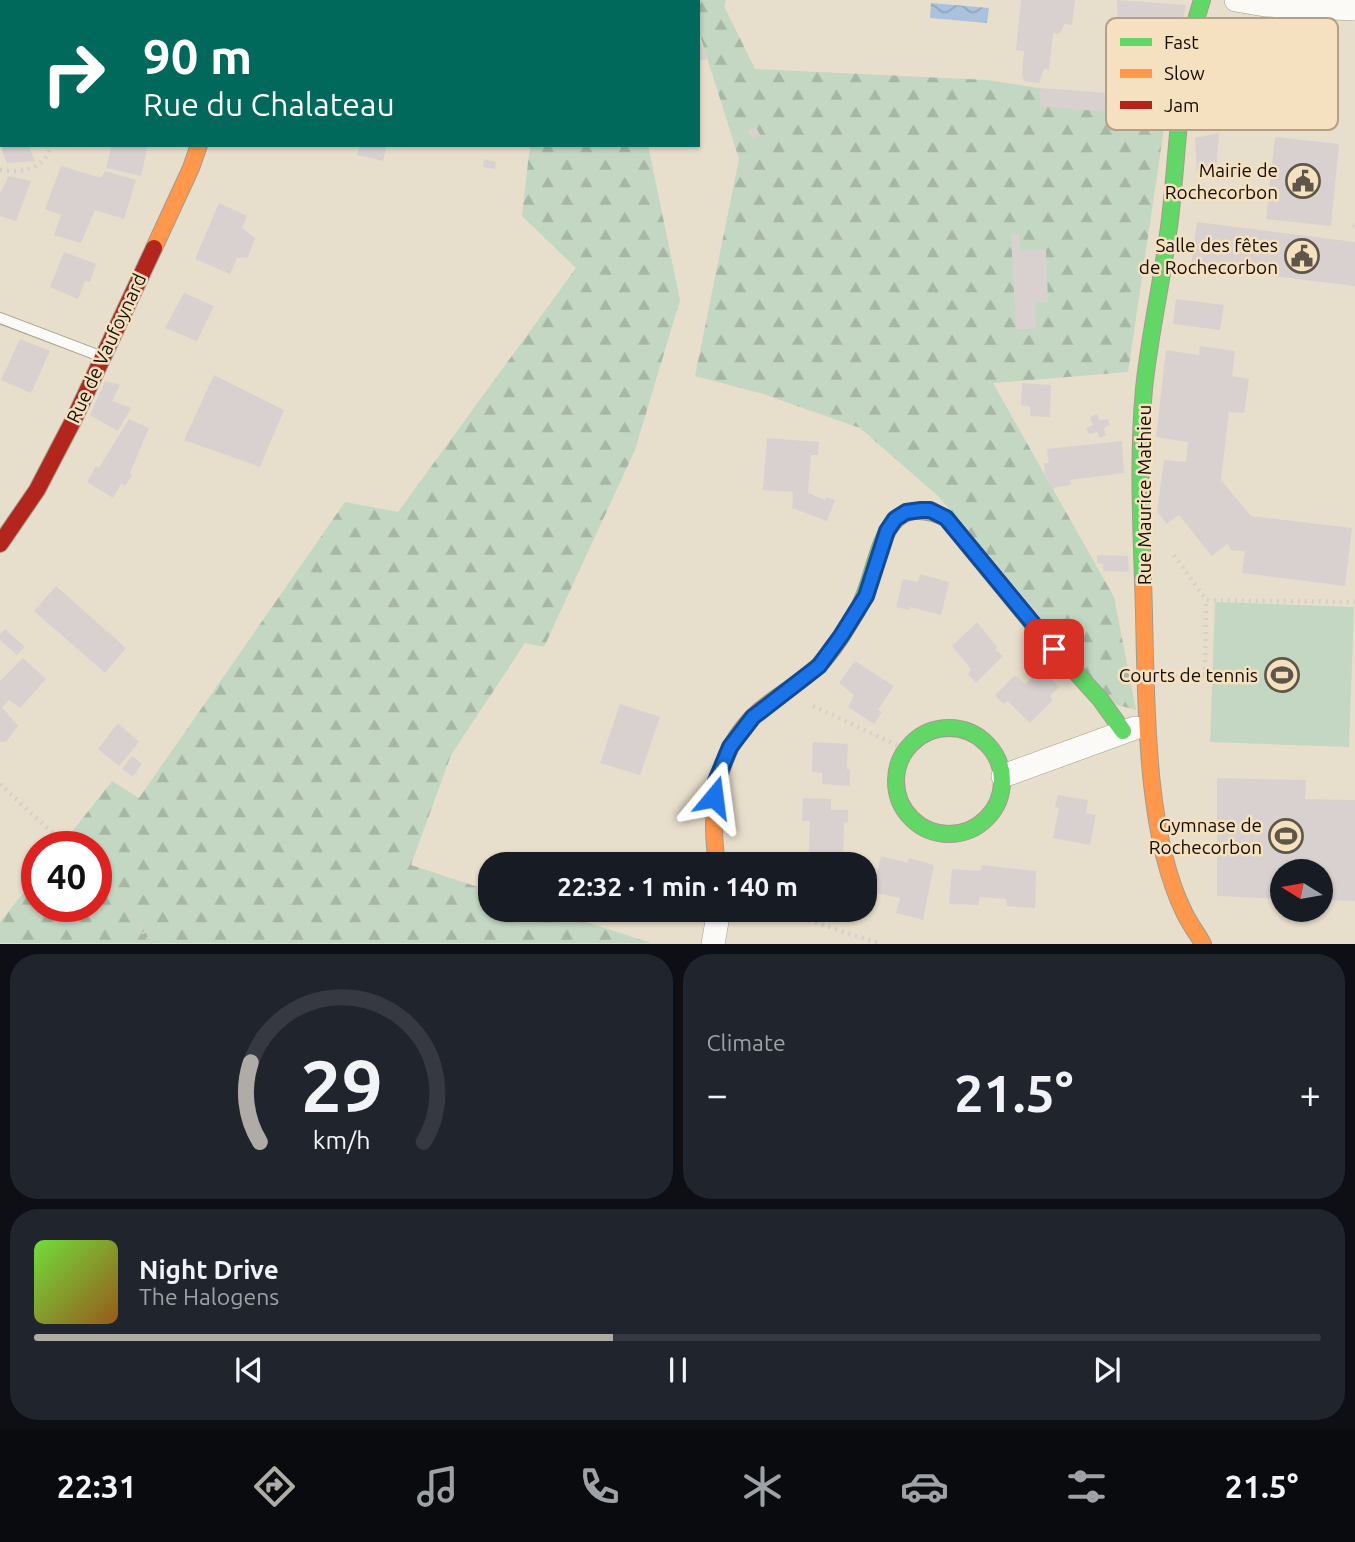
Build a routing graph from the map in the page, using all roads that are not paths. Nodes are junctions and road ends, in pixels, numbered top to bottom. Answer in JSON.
{"nodes":[{"id":1,"x":1202,"y":0,"type":"edge"},
{"id":2,"x":1236,"y":0,"type":"edge"},
{"id":3,"x":1355,"y":9,"type":"edge"},
{"id":4,"x":1197,"y":18,"type":"edge"},
{"id":5,"x":1180,"y":130,"type":"edge"},
{"id":6,"x":198,"y":147,"type":"edge"},
{"id":7,"x":0,"y":318,"type":"edge"},
{"id":8,"x":102,"y":357,"type":"junction"},
{"id":9,"x":0,"y":544,"type":"edge"},
{"id":10,"x":1149,"y":727,"type":"junction"},
{"id":11,"x":1123,"y":731,"type":"junction"},
{"id":12,"x":1003,"y":776,"type":"junction"},
{"id":13,"x":715,"y":852,"type":"edge"},
{"id":14,"x":717,"y":922,"type":"edge"},
{"id":15,"x":1198,"y":942,"type":"edge"},
{"id":16,"x":713,"y":943,"type":"edge"}],
"edges":[{"from":1,"to":4,"type":"street","name":"Rue Maurice Mathieu"},
{"from":2,"to":3,"type":"street"},
{"from":5,"to":10,"type":"street","name":"Rue Maurice Mathieu"},
{"from":6,"to":8,"type":"street","name":"Rue de Vaufoynard"},
{"from":7,"to":8,"type":"lane"},
{"from":8,"to":9,"type":"street","name":"Rue de Vaufoynard"},
{"from":10,"to":11,"type":"street"},
{"from":10,"to":15,"type":"street","name":"Rue Maurice Mathieu"},
{"from":11,"to":12,"type":"street"},
{"from":11,"to":13,"type":"street"},
{"from":12,"to":12,"type":"street"},
{"from":14,"to":16,"type":"street"}]}
